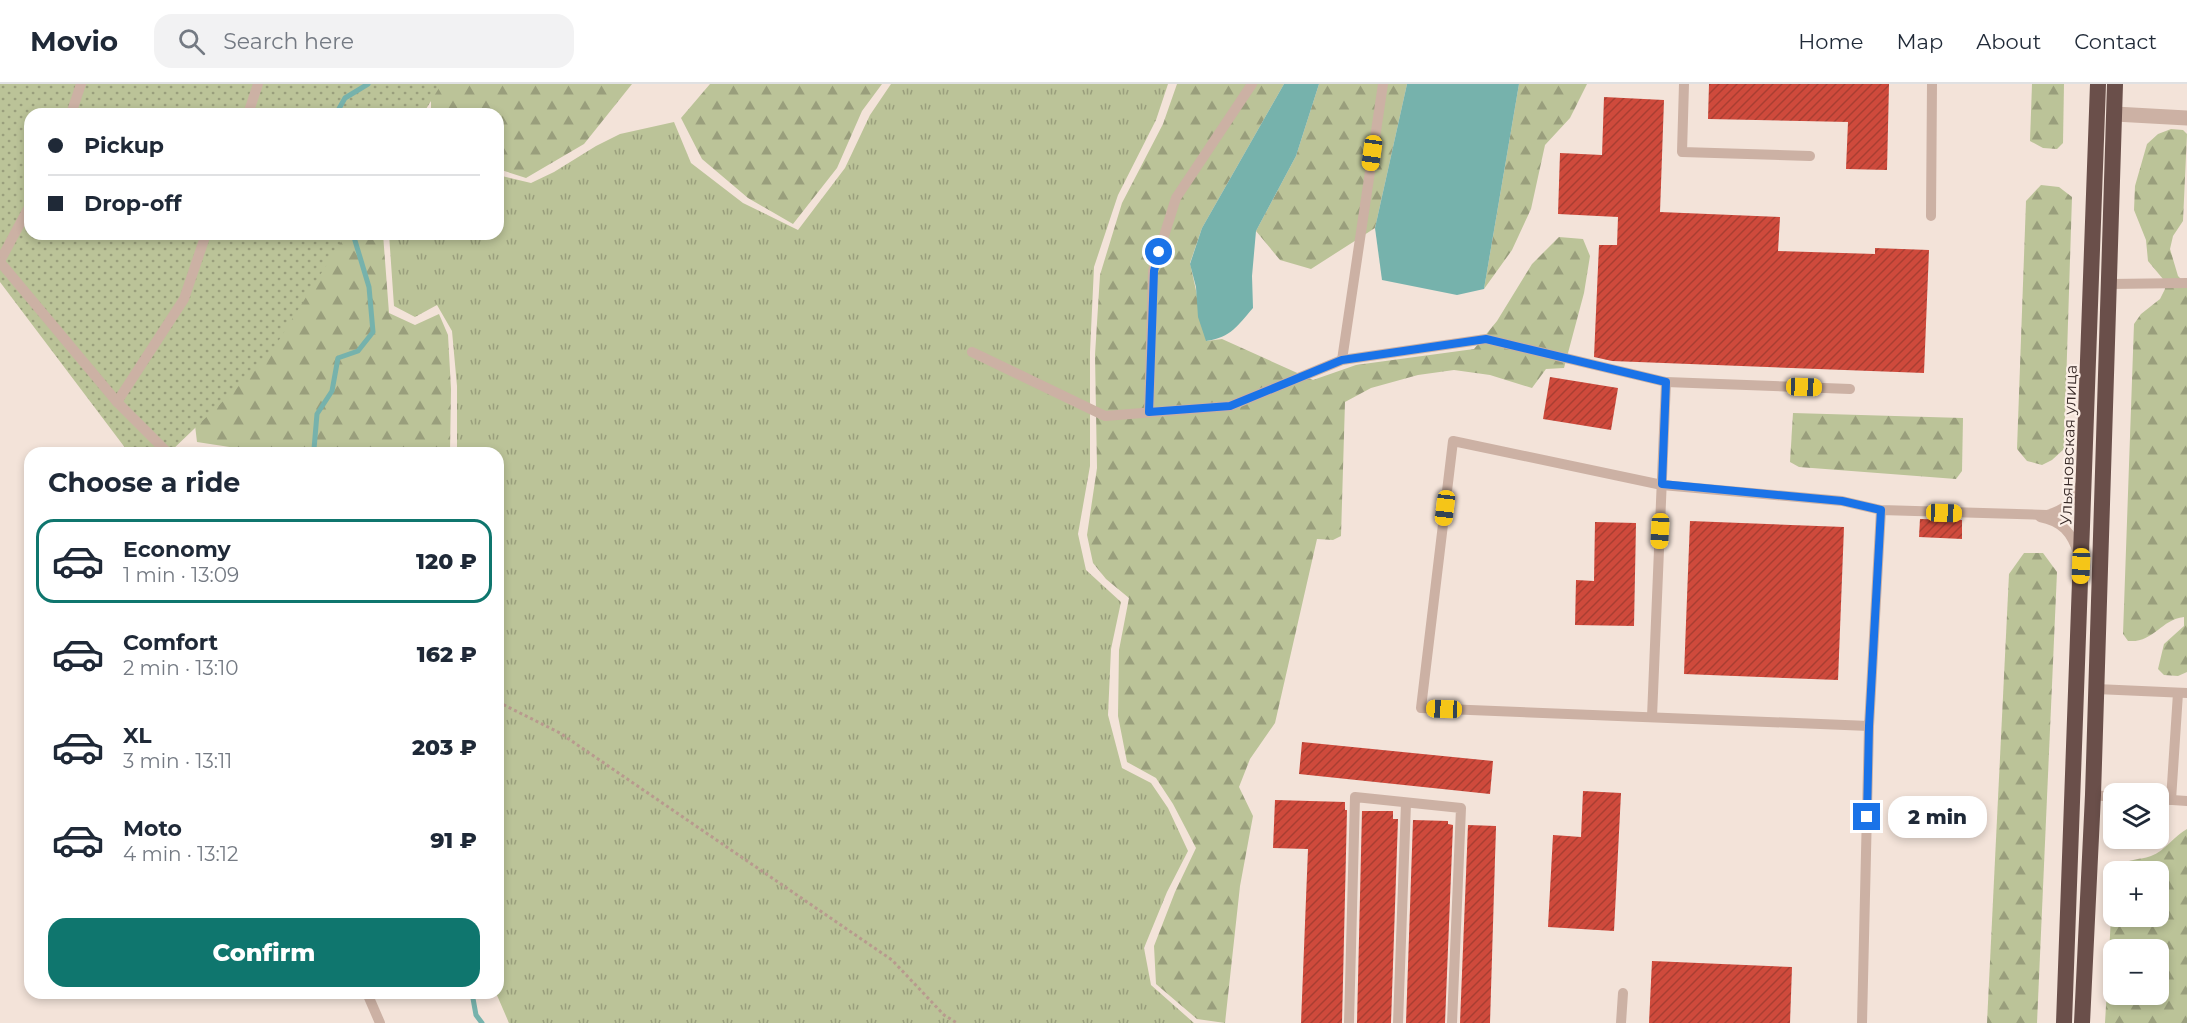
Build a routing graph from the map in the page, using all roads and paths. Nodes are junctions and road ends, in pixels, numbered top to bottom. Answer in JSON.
{"nodes":[{"id":1,"x":81,"y":84,"type":"edge"},
{"id":2,"x":258,"y":84,"type":"edge"},
{"id":3,"x":1252,"y":84,"type":"edge"},
{"id":4,"x":1383,"y":84,"type":"edge"},
{"id":5,"x":1684,"y":84,"type":"edge"},
{"id":6,"x":1932,"y":84,"type":"edge"},
{"id":7,"x":2098,"y":84,"type":"edge"},
{"id":8,"x":2115,"y":84,"type":"edge"},
{"id":9,"x":73,"y":108,"type":"edge"},
{"id":10,"x":250,"y":108,"type":"edge"},
{"id":11,"x":2097,"y":113,"type":"junction"},
{"id":12,"x":2115,"y":114,"type":"junction"},
{"id":13,"x":2187,"y":118,"type":"edge"},
{"id":14,"x":1810,"y":156,"type":"dead end"},
{"id":15,"x":24,"y":216,"type":"edge"},
{"id":16,"x":1931,"y":216,"type":"dead end"},
{"id":17,"x":204,"y":240,"type":"edge"},
{"id":18,"x":0,"y":261,"type":"edge"},
{"id":19,"x":2187,"y":283,"type":"edge"},
{"id":20,"x":2109,"y":284,"type":"junction"},
{"id":21,"x":972,"y":352,"type":"dead end"},
{"id":22,"x":1342,"y":360,"type":"junction"},
{"id":23,"x":1666,"y":382,"type":"junction"},
{"id":24,"x":1850,"y":389,"type":"dead end"},
{"id":25,"x":117,"y":402,"type":"junction"},
{"id":26,"x":1149,"y":412,"type":"junction"},
{"id":27,"x":162,"y":447,"type":"edge"},
{"id":28,"x":2085,"y":468,"type":"junction"},
{"id":29,"x":1662,"y":484,"type":"junction"},
{"id":30,"x":1881,"y":510,"type":"junction"},
{"id":31,"x":2037,"y":516,"type":"junction"},
{"id":32,"x":2081,"y":566,"type":"junction"},
{"id":33,"x":2096,"y":688,"type":"junction"},
{"id":34,"x":2182,"y":693,"type":"edge"},
{"id":35,"x":504,"y":705,"type":"edge"},
{"id":36,"x":1652,"y":717,"type":"junction"},
{"id":37,"x":1869,"y":726,"type":"junction"},
{"id":38,"x":2092,"y":795,"type":"junction"},
{"id":39,"x":2103,"y":796,"type":"edge"},
{"id":40,"x":2171,"y":800,"type":"joint"},
{"id":41,"x":2187,"y":801,"type":"edge"},
{"id":42,"x":1407,"y":803,"type":"junction"},
{"id":43,"x":1623,"y":993,"type":"dead end"},
{"id":44,"x":370,"y":999,"type":"edge"},
{"id":45,"x":380,"y":1023,"type":"edge"},
{"id":46,"x":957,"y":1023,"type":"edge"},
{"id":47,"x":1349,"y":1023,"type":"edge"},
{"id":48,"x":1398,"y":1023,"type":"edge"},
{"id":49,"x":1452,"y":1023,"type":"edge"},
{"id":50,"x":1621,"y":1023,"type":"edge"},
{"id":51,"x":1862,"y":1023,"type":"edge"},
{"id":52,"x":2064,"y":1023,"type":"edge"},
{"id":53,"x":2082,"y":1023,"type":"edge"}],
"edges":[{"from":1,"to":9,"type":"lane"},
{"from":2,"to":10,"type":"lane"},
{"from":3,"to":26,"type":"lane"},
{"from":4,"to":22,"type":"lane"},
{"from":5,"to":14,"type":"lane"},
{"from":6,"to":16,"type":"lane"},
{"from":7,"to":11,"type":"highway","name":"Ульяновская улица"},
{"from":8,"to":12,"type":"highway"},
{"from":11,"to":12,"type":"highway"},
{"from":11,"to":28,"type":"highway","name":"Ульяновская улица"},
{"from":12,"to":13,"type":"street"},
{"from":12,"to":20,"type":"highway"},
{"from":15,"to":18,"type":"lane"},
{"from":17,"to":25,"type":"lane"},
{"from":18,"to":25,"type":"lane"},
{"from":19,"to":20,"type":"lane"},
{"from":20,"to":33,"type":"highway"},
{"from":21,"to":26,"type":"lane"},
{"from":22,"to":23,"type":"lane"},
{"from":22,"to":26,"type":"lane"},
{"from":23,"to":24,"type":"lane"},
{"from":23,"to":29,"type":"lane"},
{"from":25,"to":27,"type":"lane"},
{"from":28,"to":31,"type":"lane"},
{"from":28,"to":32,"type":"highway","name":"Ульяновская улица"},
{"from":29,"to":30,"type":"lane"},
{"from":29,"to":36,"type":"lane"},
{"from":29,"to":36,"type":"lane"},
{"from":30,"to":31,"type":"lane"},
{"from":30,"to":37,"type":"lane"},
{"from":31,"to":32,"type":"lane"},
{"from":32,"to":52,"type":"highway","name":"Ульяновская улица"},
{"from":33,"to":34,"type":"lane"},
{"from":33,"to":38,"type":"highway"},
{"from":34,"to":40,"type":"lane"},
{"from":35,"to":46,"type":"path"},
{"from":36,"to":37,"type":"lane"},
{"from":37,"to":51,"type":"lane"},
{"from":38,"to":39,"type":"lane"},
{"from":38,"to":53,"type":"highway"},
{"from":40,"to":41,"type":"lane"},
{"from":42,"to":47,"type":"lane"},
{"from":42,"to":48,"type":"lane"},
{"from":42,"to":49,"type":"lane"},
{"from":43,"to":50,"type":"lane"},
{"from":44,"to":45,"type":"lane"}]}
